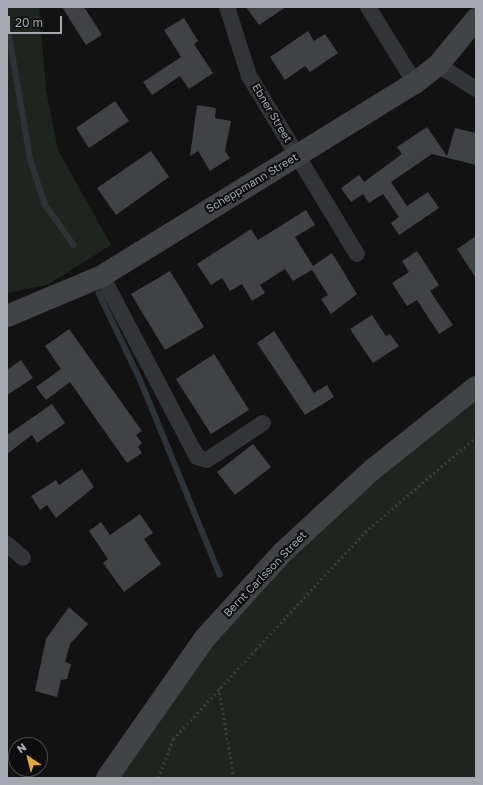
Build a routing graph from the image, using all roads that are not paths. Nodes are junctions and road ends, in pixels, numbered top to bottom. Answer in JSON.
{"nodes":[{"id":1,"x":227,"y":7,"type":"edge"},
{"id":2,"x":368,"y":7,"type":"edge"},
{"id":3,"x":476,"y":19,"type":"edge"},
{"id":4,"x":438,"y":65,"type":"junction"},
{"id":5,"x":415,"y":83,"type":"junction"},
{"id":6,"x":476,"y":89,"type":"edge"},
{"id":7,"x":298,"y":156,"type":"junction"},
{"id":8,"x":357,"y":254,"type":"dead end"},
{"id":9,"x":102,"y":276,"type":"junction"},
{"id":10,"x":7,"y":316,"type":"edge"},
{"id":11,"x":476,"y":387,"type":"edge"},
{"id":12,"x":263,"y":423,"type":"dead end"},
{"id":13,"x":7,"y":544,"type":"edge"},
{"id":14,"x":23,"y":558,"type":"dead end"},
{"id":15,"x":107,"y":778,"type":"edge"}],
"edges":[{"from":1,"to":7,"type":"street","name":"Ebner Street"},
{"from":2,"to":5,"type":"street"},
{"from":3,"to":4,"type":"street","name":"Scheppmann Street"},
{"from":4,"to":5,"type":"street","name":"Scheppmann Street"},
{"from":4,"to":6,"type":"street"},
{"from":5,"to":7,"type":"street","name":"Scheppmann Street"},
{"from":7,"to":8,"type":"street","name":"Ebner Street"},
{"from":7,"to":9,"type":"street","name":"Scheppmann Street"},
{"from":9,"to":10,"type":"street","name":"Scheppmann Street"},
{"from":9,"to":12,"type":"street"},
{"from":11,"to":15,"type":"street","name":"Bernt Carlsson Street"},
{"from":13,"to":14,"type":"street"}]}
